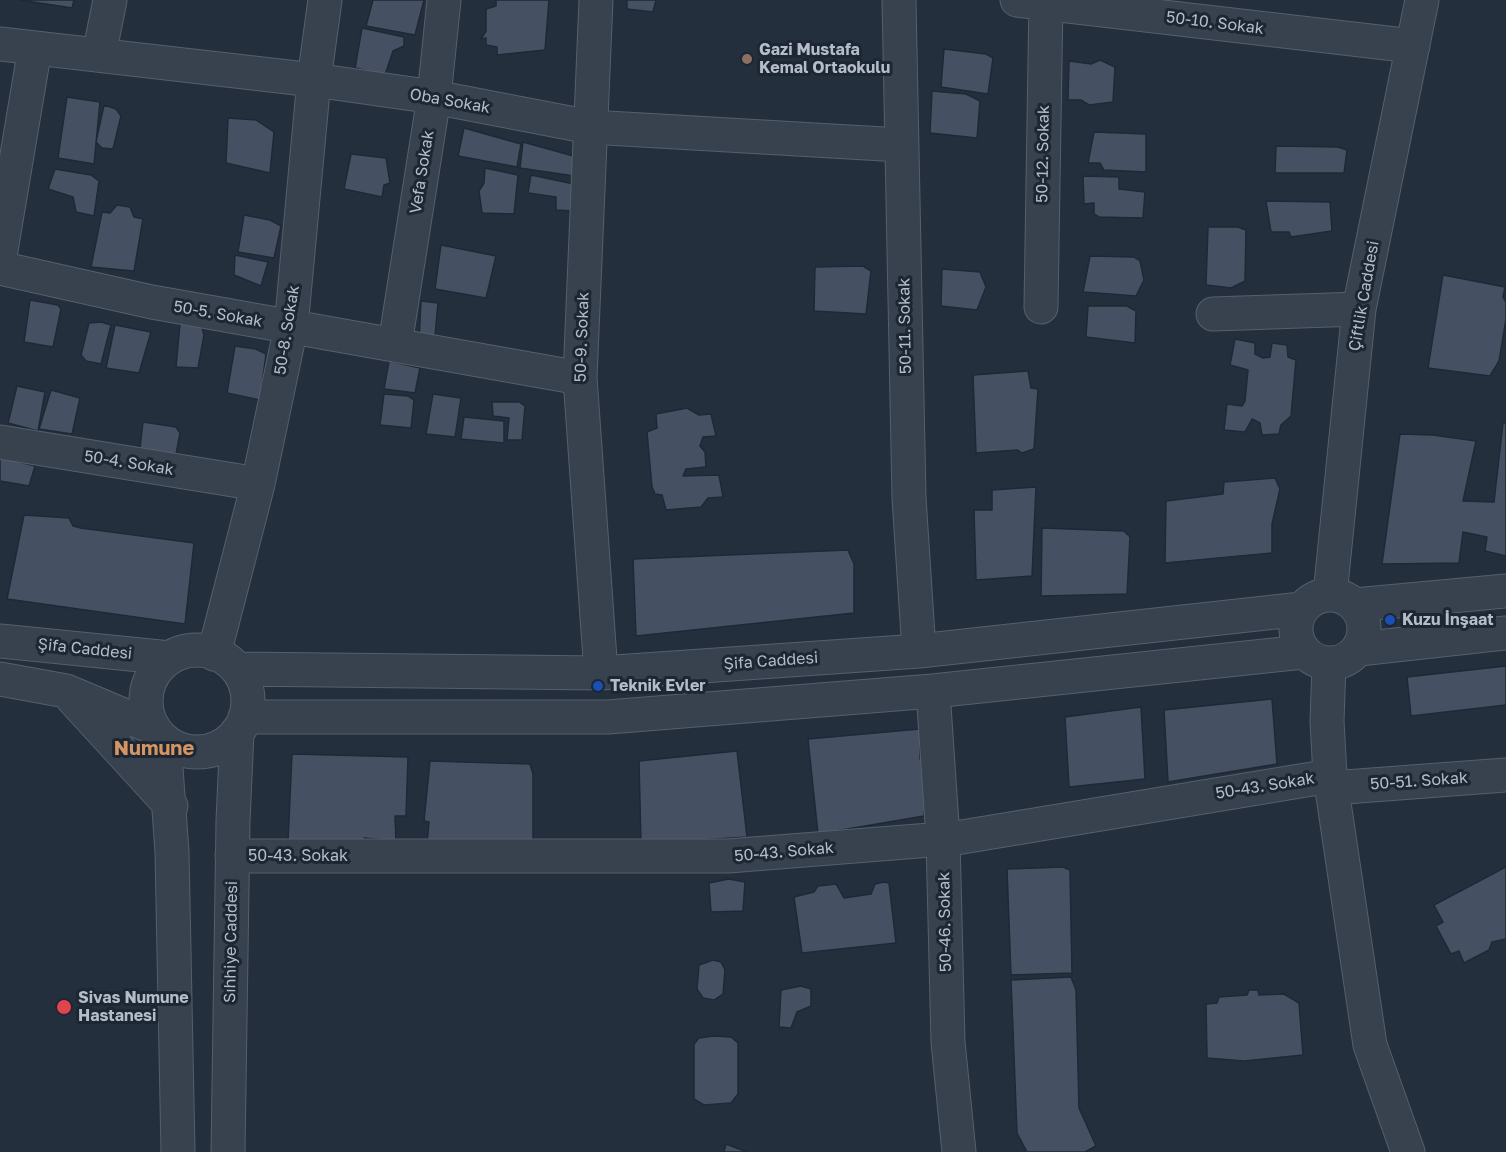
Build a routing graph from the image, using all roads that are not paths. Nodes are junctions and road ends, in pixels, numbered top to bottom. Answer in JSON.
{"nodes":[{"id":1,"x":110,"y":0,"type":"edge"},
{"id":2,"x":325,"y":0,"type":"edge"},
{"id":3,"x":444,"y":0,"type":"edge"},
{"id":4,"x":596,"y":0,"type":"edge"},
{"id":5,"x":899,"y":0,"type":"edge"},
{"id":6,"x":1422,"y":0,"type":"edge"},
{"id":7,"x":1036,"y":1,"type":"edge"},
{"id":8,"x":1168,"y":9,"type":"edge"},
{"id":9,"x":0,"y":44,"type":"edge"},
{"id":10,"x":1413,"y":46,"type":"junction"},
{"id":11,"x":35,"y":48,"type":"junction"},
{"id":12,"x":99,"y":55,"type":"junction"},
{"id":13,"x":314,"y":80,"type":"junction"},
{"id":14,"x":434,"y":97,"type":"junction"},
{"id":15,"x":590,"y":127,"type":"junction"},
{"id":16,"x":900,"y":145,"type":"junction"},
{"id":17,"x":0,"y":256,"type":"edge"},
{"id":18,"x":0,"y":268,"type":"edge"},
{"id":19,"x":1041,"y":307,"type":"dead end"},
{"id":20,"x":1359,"y":309,"type":"junction"},
{"id":21,"x":1213,"y":314,"type":"dead end"},
{"id":22,"x":291,"y":327,"type":"junction"},
{"id":23,"x":395,"y":344,"type":"junction"},
{"id":24,"x":580,"y":378,"type":"junction"},
{"id":25,"x":0,"y":442,"type":"edge"},
{"id":26,"x":258,"y":484,"type":"junction"},
{"id":27,"x":1506,"y":591,"type":"edge"},
{"id":28,"x":1329,"y":603,"type":"junction"},
{"id":29,"x":1506,"y":633,"type":"edge"},
{"id":30,"x":0,"y":641,"type":"edge"},
{"id":31,"x":1359,"y":649,"type":"junction"},
{"id":32,"x":919,"y":651,"type":"junction"},
{"id":33,"x":170,"y":658,"type":"junction"},
{"id":34,"x":1316,"y":658,"type":"junction"},
{"id":35,"x":226,"y":661,"type":"junction"},
{"id":36,"x":601,"y":674,"type":"junction"},
{"id":37,"x":0,"y":679,"type":"edge"},
{"id":38,"x":66,"y":691,"type":"junction"},
{"id":39,"x":933,"y":691,"type":"junction"},
{"id":40,"x":241,"y":724,"type":"junction"},
{"id":41,"x":159,"y":734,"type":"junction"},
{"id":42,"x":1506,"y":775,"type":"edge"},
{"id":43,"x":1331,"y":782,"type":"junction"},
{"id":44,"x":171,"y":806,"type":"junction"},
{"id":45,"x":942,"y":839,"type":"junction"},
{"id":46,"x":232,"y":856,"type":"junction"},
{"id":47,"x":178,"y":1152,"type":"edge"},
{"id":48,"x":228,"y":1152,"type":"edge"},
{"id":49,"x":959,"y":1152,"type":"edge"},
{"id":50,"x":1408,"y":1152,"type":"edge"}],
"edges":[{"from":1,"to":12,"type":"street"},
{"from":2,"to":13,"type":"street","name":"50-8. Sokak"},
{"from":3,"to":14,"type":"street","name":"Vefa Sokak"},
{"from":4,"to":15,"type":"street","name":"50-9. Sokak"},
{"from":5,"to":16,"type":"street","name":"50-11. Sokak"},
{"from":6,"to":10,"type":"street","name":"Çiftlik Caddesi"},
{"from":7,"to":8,"type":"street","name":"50-10. Sokak"},
{"from":7,"to":19,"type":"street","name":"50-12. Sokak"},
{"from":8,"to":10,"type":"street","name":"50-10. Sokak"},
{"from":9,"to":11,"type":"street","name":"Oba Sokak"},
{"from":10,"to":20,"type":"street","name":"Çiftlik Caddesi"},
{"from":11,"to":12,"type":"street","name":"Oba Sokak"},
{"from":11,"to":17,"type":"street"},
{"from":12,"to":13,"type":"street","name":"Oba Sokak"},
{"from":13,"to":14,"type":"street","name":"Oba Sokak"},
{"from":13,"to":22,"type":"street","name":"50-8. Sokak"},
{"from":14,"to":15,"type":"street","name":"Oba Sokak"},
{"from":14,"to":23,"type":"street","name":"Vefa Sokak"},
{"from":15,"to":16,"type":"street","name":"Oba Sokak"},
{"from":15,"to":24,"type":"street","name":"50-9. Sokak"},
{"from":16,"to":32,"type":"street","name":"50-11. Sokak"},
{"from":18,"to":22,"type":"street","name":"50-5. Sokak"},
{"from":20,"to":21,"type":"street"},
{"from":20,"to":28,"type":"street","name":"Çiftlik Caddesi"},
{"from":22,"to":23,"type":"street","name":"50-5. Sokak"},
{"from":22,"to":26,"type":"street","name":"50-8. Sokak"},
{"from":23,"to":24,"type":"street","name":"50-5. Sokak"},
{"from":24,"to":36,"type":"street","name":"50-9. Sokak"},
{"from":25,"to":26,"type":"street","name":"50-4. Sokak"},
{"from":26,"to":35,"type":"street","name":"50-8. Sokak"},
{"from":27,"to":28,"type":"street","name":"Şifa Caddesi"},
{"from":28,"to":31,"type":"street"},
{"from":28,"to":32,"type":"street","name":"Şifa Caddesi"},
{"from":28,"to":34,"type":"street"},
{"from":29,"to":31,"type":"street"},
{"from":30,"to":33,"type":"street","name":"Şifa Caddesi"},
{"from":31,"to":34,"type":"street"},
{"from":32,"to":36,"type":"street","name":"Şifa Caddesi"},
{"from":33,"to":35,"type":"street"},
{"from":33,"to":41,"type":"street"},
{"from":34,"to":39,"type":"street"},
{"from":34,"to":43,"type":"street"},
{"from":35,"to":36,"type":"street","name":"Şifa Caddesi"},
{"from":35,"to":40,"type":"street"},
{"from":37,"to":38,"type":"street"},
{"from":38,"to":41,"type":"street"},
{"from":38,"to":44,"type":"street"},
{"from":39,"to":40,"type":"street"},
{"from":39,"to":45,"type":"street","name":"50-46. Sokak"},
{"from":40,"to":41,"type":"street"},
{"from":40,"to":46,"type":"street","name":"Sıhhiye Caddesi"},
{"from":41,"to":44,"type":"street"},
{"from":42,"to":43,"type":"street","name":"50-51. Sokak"},
{"from":43,"to":45,"type":"street","name":"50-43. Sokak"},
{"from":43,"to":50,"type":"street"},
{"from":44,"to":47,"type":"street"},
{"from":45,"to":46,"type":"street","name":"50-43. Sokak"},
{"from":45,"to":49,"type":"street","name":"50-46. Sokak"},
{"from":46,"to":48,"type":"street","name":"Sıhhiye Caddesi"}]}
